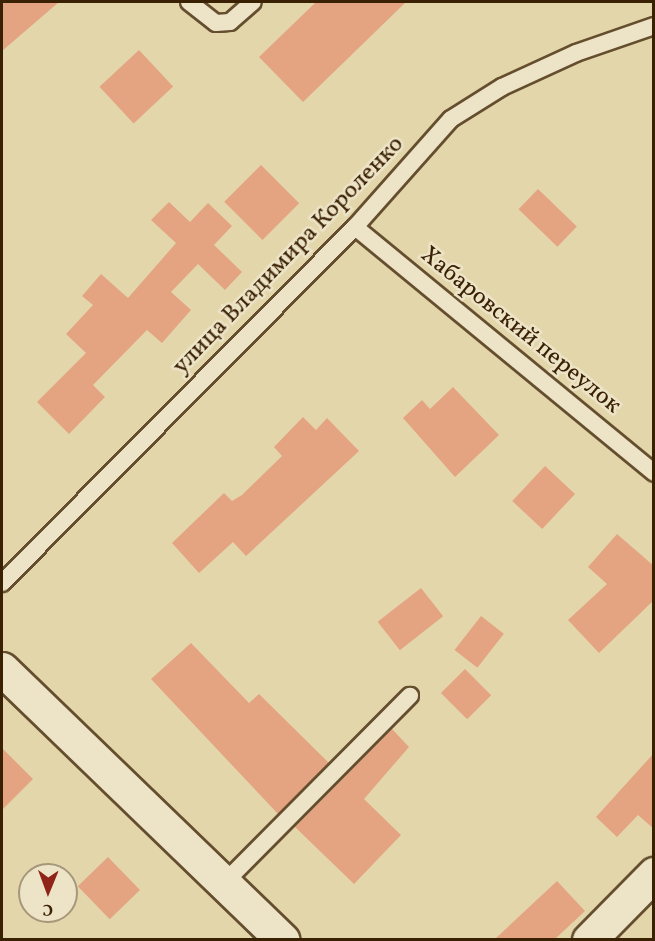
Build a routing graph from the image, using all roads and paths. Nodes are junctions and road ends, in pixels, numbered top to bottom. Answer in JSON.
{"nodes":[{"id":1,"x":189,"y":2,"type":"edge"},
{"id":2,"x":253,"y":2,"type":"edge"},
{"id":3,"x":654,"y":26,"type":"edge"},
{"id":4,"x":355,"y":227,"type":"junction"},
{"id":5,"x":654,"y":473,"type":"edge"},
{"id":6,"x":2,"y":583,"type":"edge"},
{"id":7,"x":2,"y":669,"type":"edge"},
{"id":8,"x":410,"y":696,"type":"dead end"},
{"id":9,"x":654,"y":874,"type":"edge"},
{"id":10,"x":224,"y":883,"type":"junction"},
{"id":11,"x":283,"y":939,"type":"edge"},
{"id":12,"x":589,"y":939,"type":"edge"}],
"edges":[{"from":1,"to":2,"type":"lane"},
{"from":3,"to":4,"type":"lane","name":"улица Владимира Короленко"},
{"from":4,"to":5,"type":"lane","name":"Хабаровский переулок"},
{"from":4,"to":6,"type":"lane","name":"улица Владимира Короленко"},
{"from":7,"to":10,"type":"street"},
{"from":8,"to":10,"type":"lane"},
{"from":9,"to":12,"type":"street"},
{"from":10,"to":11,"type":"street"}]}
